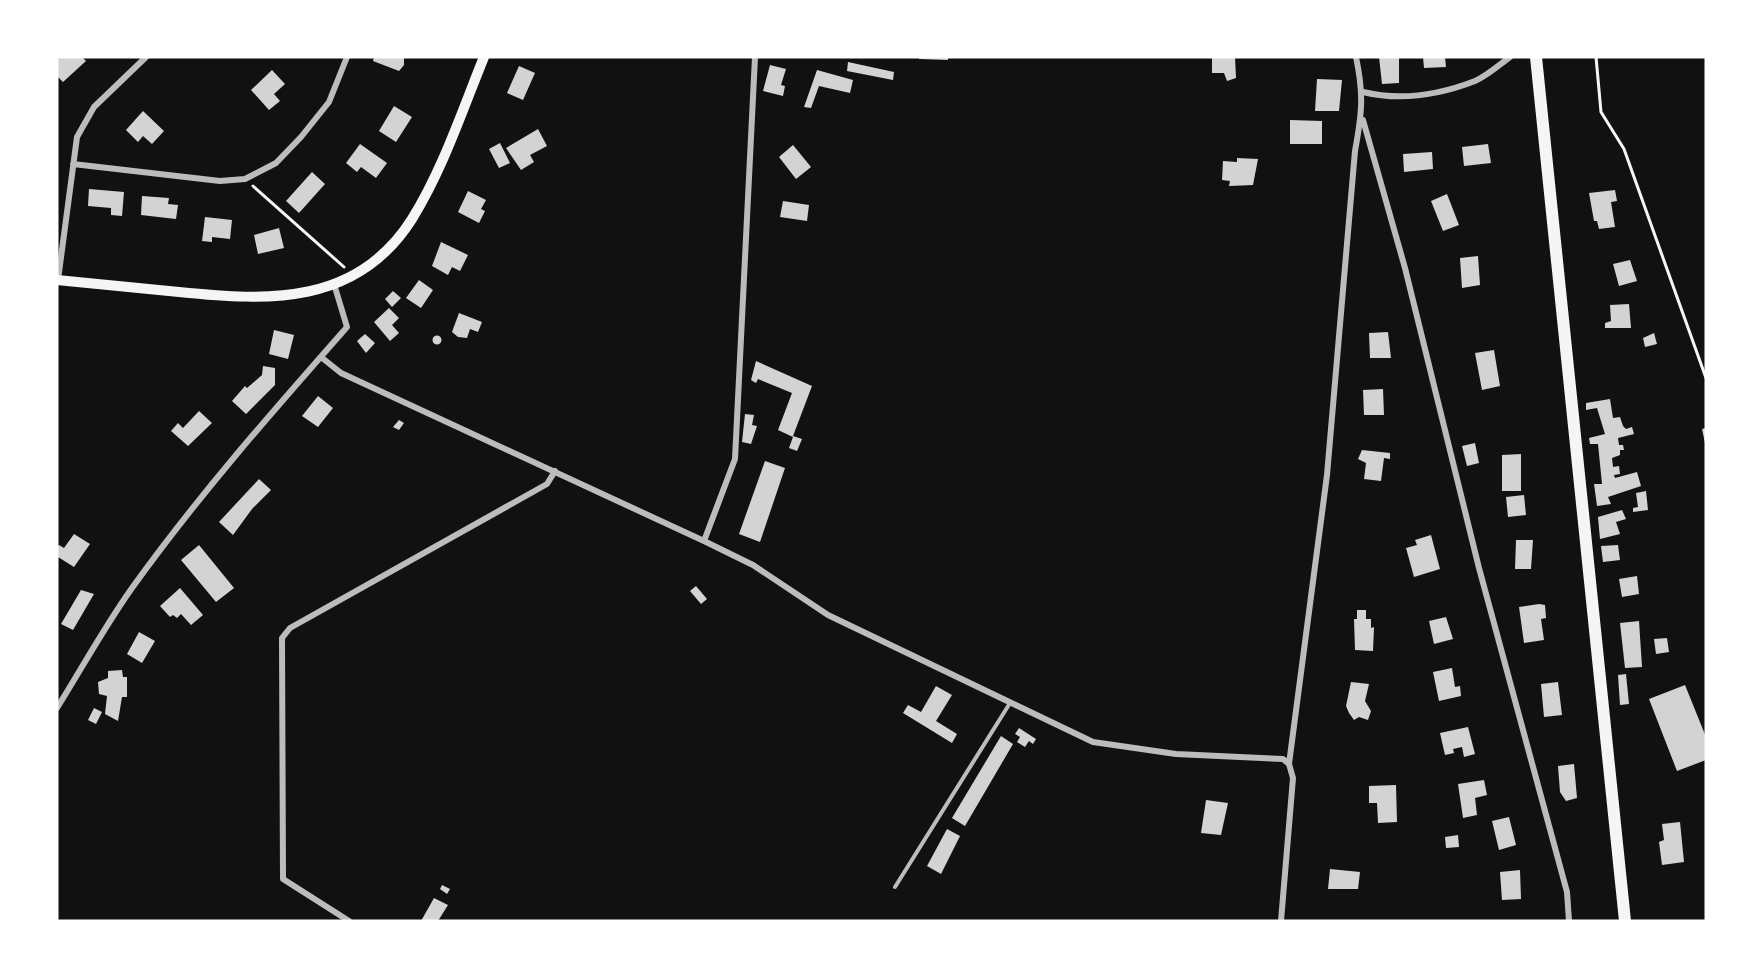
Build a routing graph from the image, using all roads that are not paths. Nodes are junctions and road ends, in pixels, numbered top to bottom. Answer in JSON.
{"nodes":[{"id":1,"x":146,"y":57,"type":"edge"},
{"id":2,"x":347,"y":57,"type":"edge"},
{"id":3,"x":484,"y":57,"type":"edge"},
{"id":4,"x":755,"y":57,"type":"edge"},
{"id":5,"x":1356,"y":57,"type":"edge"},
{"id":6,"x":1510,"y":57,"type":"edge"},
{"id":7,"x":1536,"y":57,"type":"edge"},
{"id":8,"x":1363,"y":92,"type":"junction"},
{"id":9,"x":1362,"y":117,"type":"junction"},
{"id":10,"x":73,"y":164,"type":"junction"},
{"id":11,"x":58,"y":280,"type":"edge"},
{"id":12,"x":334,"y":284,"type":"junction"},
{"id":13,"x":321,"y":357,"type":"junction"},
{"id":14,"x":555,"y":471,"type":"junction"},
{"id":15,"x":704,"y":540,"type":"junction"},
{"id":16,"x":1010,"y":703,"type":"junction"},
{"id":17,"x":57,"y":708,"type":"edge"},
{"id":18,"x":1289,"y":764,"type":"junction"},
{"id":19,"x":895,"y":887,"type":"dead end"},
{"id":20,"x":350,"y":921,"type":"edge"},
{"id":21,"x":1281,"y":921,"type":"edge"},
{"id":22,"x":1569,"y":921,"type":"edge"},
{"id":23,"x":1625,"y":921,"type":"edge"}],
"edges":[{"from":1,"to":10,"type":"street"},
{"from":2,"to":10,"type":"street"},
{"from":3,"to":12,"type":"main road"},
{"from":4,"to":15,"type":"street"},
{"from":5,"to":8,"type":"street"},
{"from":6,"to":8,"type":"street"},
{"from":7,"to":23,"type":"main road"},
{"from":8,"to":9,"type":"street"},
{"from":9,"to":18,"type":"street"},
{"from":9,"to":22,"type":"street"},
{"from":10,"to":11,"type":"street"},
{"from":11,"to":12,"type":"main road"},
{"from":12,"to":13,"type":"street"},
{"from":13,"to":14,"type":"street"},
{"from":13,"to":17,"type":"street"},
{"from":14,"to":15,"type":"street"},
{"from":14,"to":20,"type":"street"},
{"from":15,"to":16,"type":"street"},
{"from":16,"to":18,"type":"street"},
{"from":16,"to":19,"type":"lane"},
{"from":18,"to":21,"type":"street"}]}
